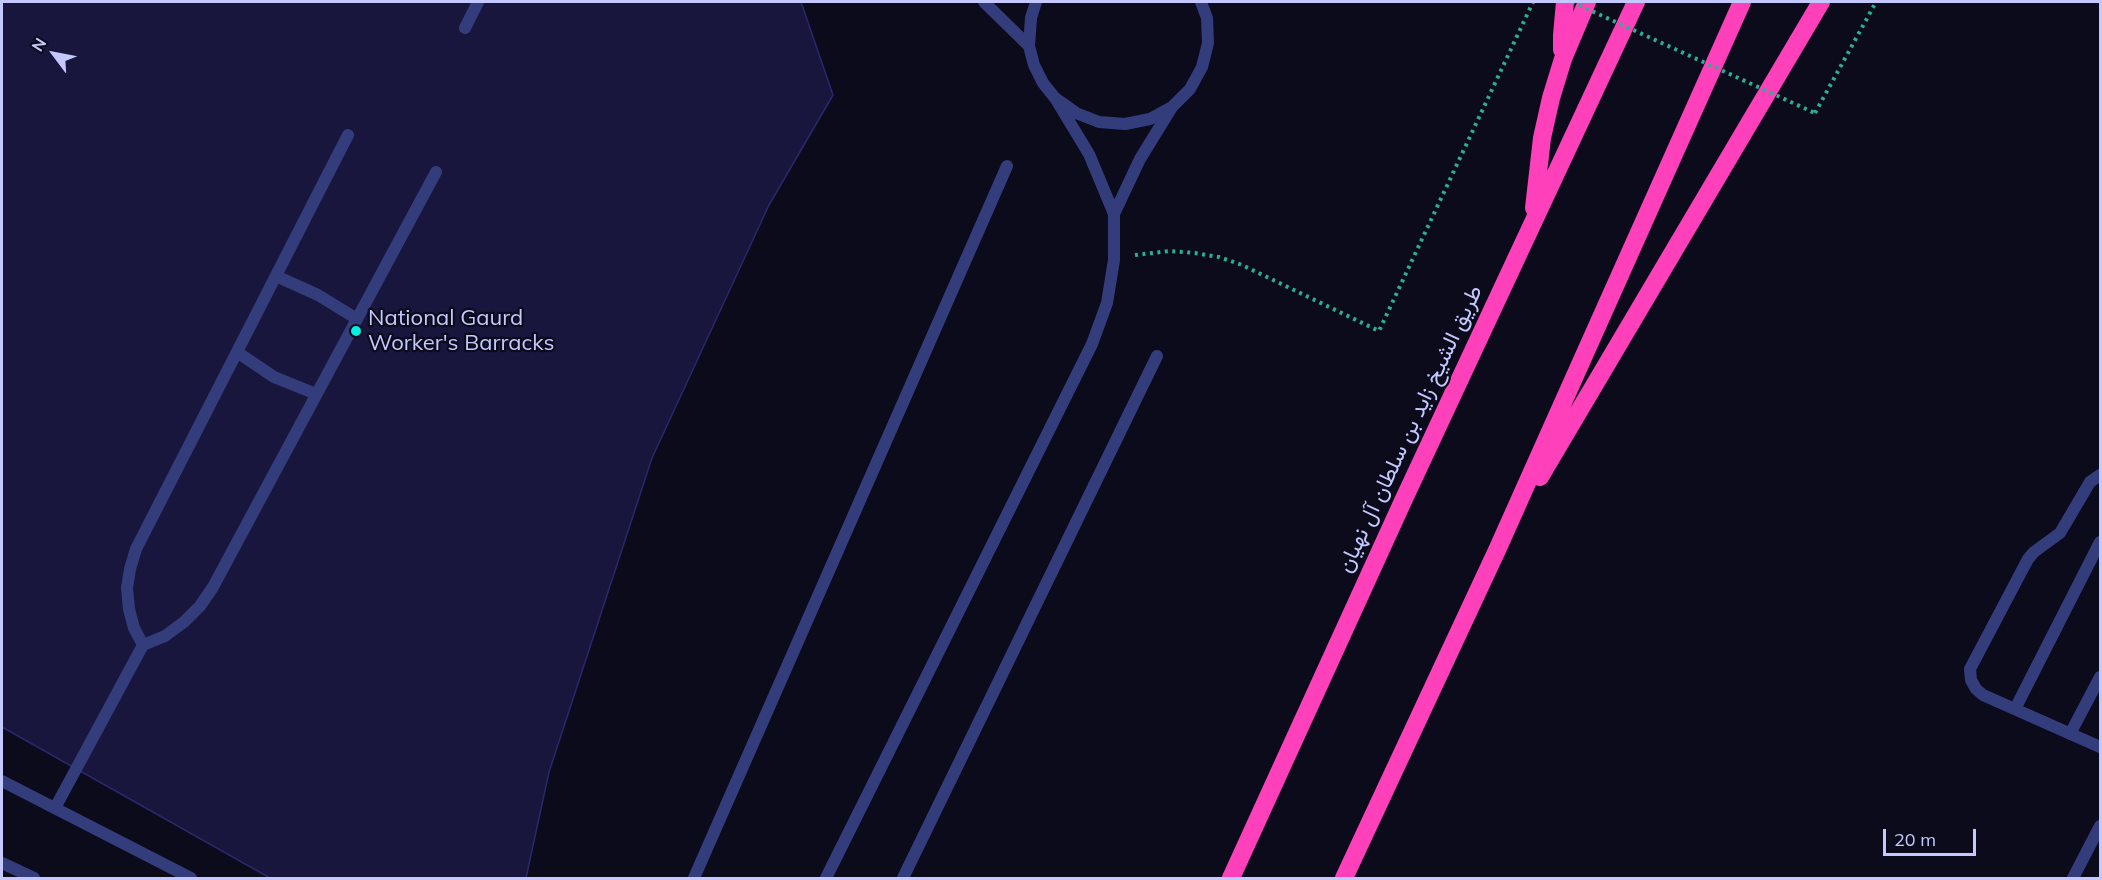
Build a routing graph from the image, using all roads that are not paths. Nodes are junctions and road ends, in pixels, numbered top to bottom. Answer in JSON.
{"nodes":[{"id":1,"x":478,"y":2,"type":"edge"},
{"id":2,"x":984,"y":2,"type":"edge"},
{"id":3,"x":1036,"y":2,"type":"edge"},
{"id":4,"x":1201,"y":2,"type":"edge"},
{"id":5,"x":1214,"y":2,"type":"edge"},
{"id":6,"x":1565,"y":2,"type":"edge"},
{"id":7,"x":1587,"y":2,"type":"edge"},
{"id":8,"x":1636,"y":2,"type":"edge"},
{"id":9,"x":1742,"y":2,"type":"edge"},
{"id":10,"x":1821,"y":2,"type":"edge"},
{"id":11,"x":1207,"y":18,"type":"junction"},
{"id":12,"x":465,"y":28,"type":"dead end"},
{"id":13,"x":1029,"y":46,"type":"junction"},
{"id":14,"x":1563,"y":59,"type":"junction"},
{"id":15,"x":1055,"y":98,"type":"junction"},
{"id":16,"x":1172,"y":107,"type":"junction"},
{"id":17,"x":348,"y":135,"type":"dead end"},
{"id":18,"x":1006,"y":166,"type":"dead end"},
{"id":19,"x":436,"y":172,"type":"dead end"},
{"id":20,"x":1114,"y":214,"type":"junction"},
{"id":21,"x":1533,"y":219,"type":"junction"},
{"id":22,"x":276,"y":276,"type":"junction"},
{"id":23,"x":357,"y":320,"type":"junction"},
{"id":24,"x":237,"y":352,"type":"junction"},
{"id":25,"x":1157,"y":356,"type":"dead end"},
{"id":26,"x":316,"y":394,"type":"junction"},
{"id":27,"x":2100,"y":475,"type":"edge"},
{"id":28,"x":2100,"y":542,"type":"edge"},
{"id":29,"x":1498,"y":548,"type":"junction"},
{"id":30,"x":143,"y":645,"type":"junction"},
{"id":31,"x":2100,"y":677,"type":"edge"},
{"id":32,"x":2015,"y":709,"type":"junction"},
{"id":33,"x":2070,"y":734,"type":"junction"},
{"id":34,"x":2100,"y":747,"type":"edge"},
{"id":35,"x":2,"y":781,"type":"edge"},
{"id":36,"x":55,"y":808,"type":"junction"},
{"id":37,"x":2100,"y":826,"type":"edge"},
{"id":38,"x":2,"y":862,"type":"edge"},
{"id":39,"x":34,"y":879,"type":"edge"},
{"id":40,"x":191,"y":879,"type":"edge"},
{"id":41,"x":694,"y":879,"type":"edge"},
{"id":42,"x":826,"y":879,"type":"edge"},
{"id":43,"x":903,"y":879,"type":"edge"},
{"id":44,"x":1231,"y":879,"type":"edge"},
{"id":45,"x":1344,"y":879,"type":"edge"},
{"id":46,"x":2073,"y":879,"type":"edge"}],
"edges":[{"from":1,"to":12,"type":"street"},
{"from":2,"to":13,"type":"street"},
{"from":3,"to":13,"type":"street"},
{"from":4,"to":11,"type":"street"},
{"from":5,"to":11,"type":"street"},
{"from":6,"to":14,"type":"highway"},
{"from":7,"to":14,"type":"highway"},
{"from":8,"to":21,"type":"highway","name":"طريق الشيخ زايد بن سلطان آل نهيان"},
{"from":9,"to":29,"type":"highway"},
{"from":10,"to":29,"type":"highway"},
{"from":11,"to":16,"type":"street"},
{"from":13,"to":15,"type":"street"},
{"from":14,"to":21,"type":"highway"},
{"from":15,"to":16,"type":"street"},
{"from":15,"to":20,"type":"street"},
{"from":16,"to":20,"type":"street"},
{"from":17,"to":22,"type":"street"},
{"from":18,"to":41,"type":"street"},
{"from":19,"to":23,"type":"street"},
{"from":20,"to":42,"type":"street"},
{"from":21,"to":44,"type":"highway","name":"طريق الشيخ زايد بن سلطان آل نهيان"},
{"from":22,"to":23,"type":"street"},
{"from":22,"to":24,"type":"street"},
{"from":23,"to":26,"type":"street"},
{"from":24,"to":26,"type":"street"},
{"from":24,"to":30,"type":"street"},
{"from":25,"to":43,"type":"street"},
{"from":26,"to":30,"type":"street"},
{"from":27,"to":32,"type":"street"},
{"from":28,"to":32,"type":"street"},
{"from":29,"to":45,"type":"highway"},
{"from":30,"to":36,"type":"street"},
{"from":31,"to":33,"type":"street"},
{"from":32,"to":33,"type":"street"},
{"from":33,"to":34,"type":"street"},
{"from":35,"to":36,"type":"street"},
{"from":36,"to":40,"type":"street"},
{"from":37,"to":46,"type":"street"},
{"from":38,"to":39,"type":"street"}]}
